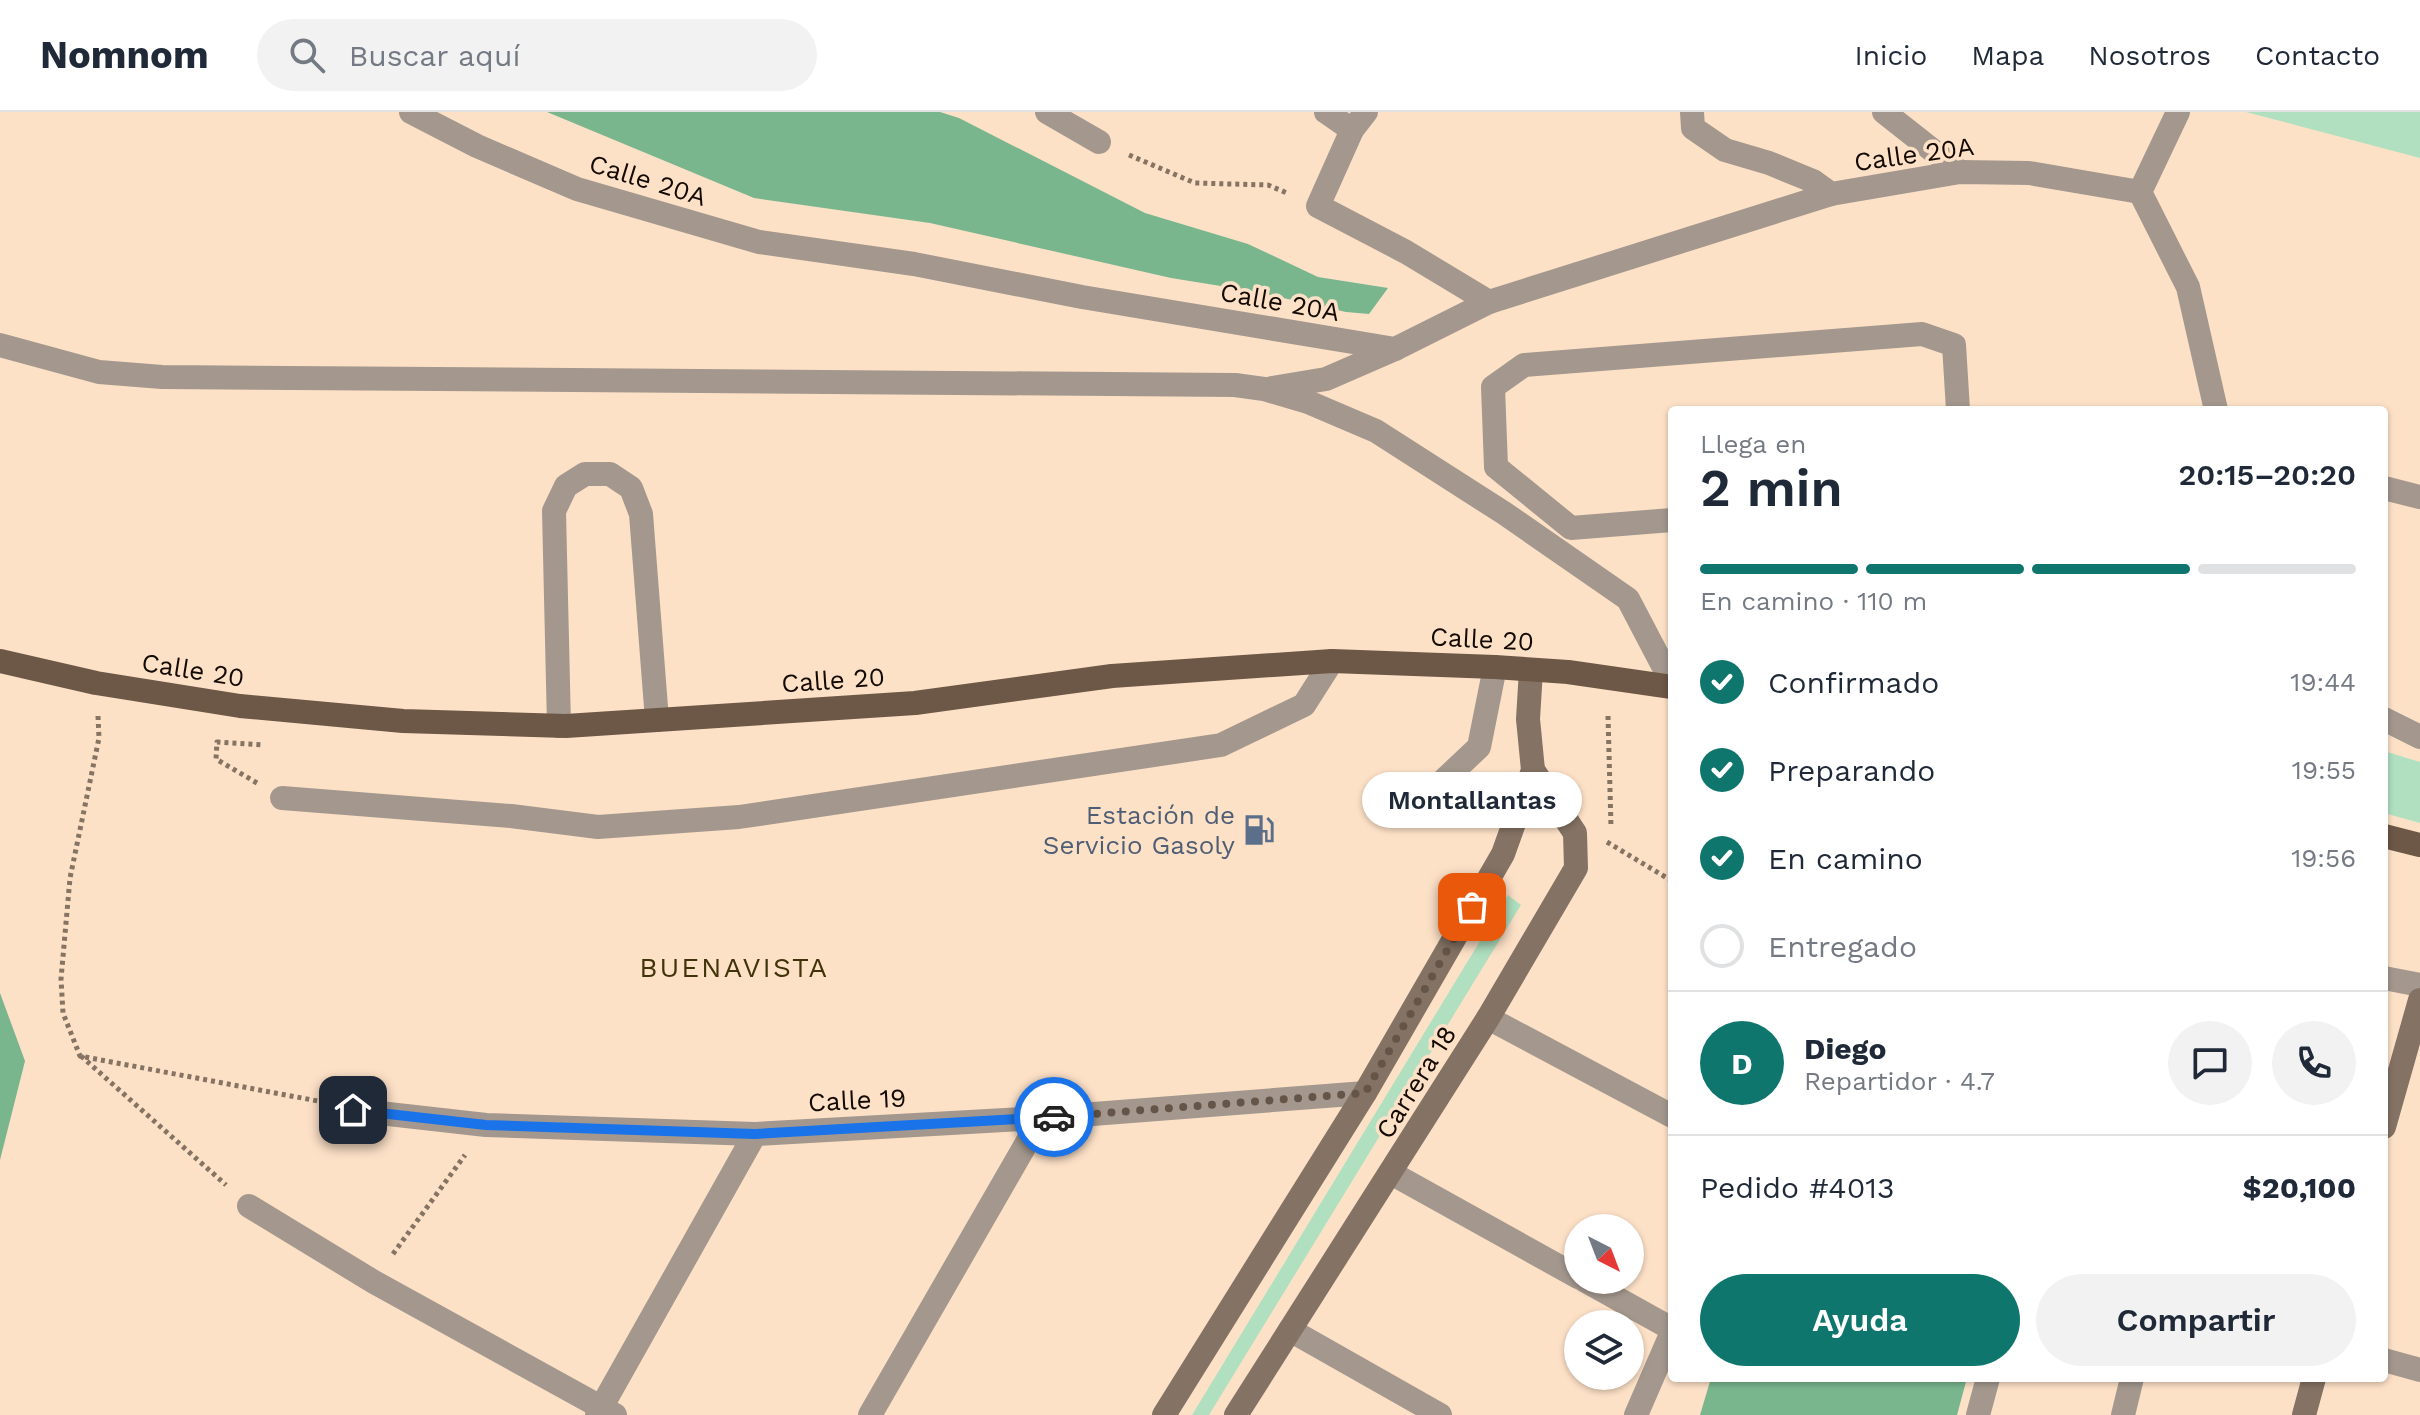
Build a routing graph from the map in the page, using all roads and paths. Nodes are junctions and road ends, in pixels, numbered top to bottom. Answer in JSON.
{"nodes":[{"id":1,"x":411,"y":112,"type":"edge"},
{"id":2,"x":1047,"y":112,"type":"edge"},
{"id":3,"x":1326,"y":112,"type":"edge"},
{"id":4,"x":1692,"y":112,"type":"edge"},
{"id":5,"x":1884,"y":112,"type":"edge"},
{"id":6,"x":2178,"y":112,"type":"edge"},
{"id":7,"x":1359,"y":121,"type":"edge"},
{"id":8,"x":1099,"y":142,"type":"joint"},
{"id":9,"x":1960,"y":172,"type":"junction"},
{"id":10,"x":2140,"y":192,"type":"junction"},
{"id":11,"x":1831,"y":194,"type":"junction"},
{"id":12,"x":1318,"y":206,"type":"junction"},
{"id":13,"x":1489,"y":302,"type":"junction"},
{"id":14,"x":0,"y":345,"type":"edge"},
{"id":15,"x":1395,"y":349,"type":"junction"},
{"id":16,"x":1264,"y":389,"type":"junction"},
{"id":17,"x":1958,"y":406,"type":"edge"},
{"id":18,"x":2215,"y":406,"type":"edge"},
{"id":19,"x":2388,"y":489,"type":"edge"},
{"id":20,"x":2420,"y":497,"type":"edge"},
{"id":21,"x":1668,"y":520,"type":"edge"},
{"id":22,"x":0,"y":661,"type":"edge"},
{"id":23,"x":1332,"y":661,"type":"junction"},
{"id":24,"x":1495,"y":667,"type":"junction"},
{"id":25,"x":1531,"y":670,"type":"junction"},
{"id":26,"x":1668,"y":677,"type":"edge"},
{"id":27,"x":96,"y":683,"type":"junction"},
{"id":28,"x":1668,"y":685,"type":"edge"},
{"id":29,"x":1608,"y":716,"type":"dead end"},
{"id":30,"x":657,"y":720,"type":"junction"},
{"id":31,"x":2388,"y":721,"type":"edge"},
{"id":32,"x":559,"y":726,"type":"junction"},
{"id":33,"x":268,"y":736,"type":"dead end"},
{"id":34,"x":2420,"y":737,"type":"edge"},
{"id":35,"x":1533,"y":770,"type":"junction"},
{"id":36,"x":1444,"y":780,"type":"dead end"},
{"id":37,"x":282,"y":798,"type":"joint"},
{"id":38,"x":1575,"y":833,"type":"junction"},
{"id":39,"x":2388,"y":837,"type":"edge"},
{"id":40,"x":1611,"y":843,"type":"junction"},
{"id":41,"x":2420,"y":845,"type":"edge"},
{"id":42,"x":1668,"y":879,"type":"edge"},
{"id":43,"x":2388,"y":979,"type":"edge"},
{"id":44,"x":2420,"y":985,"type":"edge"},
{"id":45,"x":2420,"y":1000,"type":"edge"},
{"id":46,"x":1488,"y":1018,"type":"junction"},
{"id":47,"x":80,"y":1056,"type":"junction"},
{"id":48,"x":1365,"y":1093,"type":"junction"},
{"id":49,"x":353,"y":1110,"type":"joint"},
{"id":50,"x":2388,"y":1113,"type":"edge"},
{"id":51,"x":1668,"y":1114,"type":"edge"},
{"id":52,"x":1041,"y":1118,"type":"junction"},
{"id":53,"x":486,"y":1125,"type":"junction"},
{"id":54,"x":755,"y":1134,"type":"junction"},
{"id":55,"x":1391,"y":1173,"type":"junction"},
{"id":56,"x":249,"y":1206,"type":"joint"},
{"id":57,"x":1564,"y":1269,"type":"edge"},
{"id":58,"x":374,"y":1282,"type":"junction"},
{"id":59,"x":1609,"y":1294,"type":"edge"},
{"id":60,"x":1668,"y":1328,"type":"edge"},
{"id":61,"x":1290,"y":1330,"type":"junction"},
{"id":62,"x":1668,"y":1339,"type":"edge"},
{"id":63,"x":2388,"y":1361,"type":"edge"},
{"id":64,"x":2420,"y":1370,"type":"edge"},
{"id":65,"x":1987,"y":1382,"type":"edge"},
{"id":66,"x":2131,"y":1382,"type":"edge"},
{"id":67,"x":2313,"y":1382,"type":"edge"},
{"id":68,"x":605,"y":1412,"type":"edge"},
{"id":69,"x":870,"y":1415,"type":"edge"},
{"id":70,"x":1164,"y":1415,"type":"edge"},
{"id":71,"x":1236,"y":1415,"type":"edge"},
{"id":72,"x":1440,"y":1415,"type":"edge"},
{"id":73,"x":1636,"y":1415,"type":"edge"},
{"id":74,"x":1978,"y":1415,"type":"edge"},
{"id":75,"x":2123,"y":1415,"type":"edge"},
{"id":76,"x":2304,"y":1415,"type":"edge"}],
"edges":[{"from":1,"to":15,"type":"street","name":"Calle 20A"},
{"from":2,"to":8,"type":"street"},
{"from":3,"to":7,"type":"street"},
{"from":4,"to":11,"type":"street"},
{"from":5,"to":9,"type":"street"},
{"from":6,"to":10,"type":"street"},
{"from":7,"to":12,"type":"street"},
{"from":8,"to":12,"type":"path"},
{"from":9,"to":10,"type":"street","name":"Calle 20A"},
{"from":9,"to":11,"type":"street","name":"Calle 20A"},
{"from":10,"to":18,"type":"street"},
{"from":11,"to":13,"type":"street","name":"Calle 20A"},
{"from":12,"to":13,"type":"street"},
{"from":13,"to":15,"type":"street","name":"Calle 20A"},
{"from":14,"to":16,"type":"street"},
{"from":15,"to":16,"type":"street"},
{"from":16,"to":26,"type":"street"},
{"from":17,"to":21,"type":"street"},
{"from":19,"to":20,"type":"street"},
{"from":22,"to":27,"type":"main road","name":"Calle 20"},
{"from":23,"to":24,"type":"main road","name":"Calle 20"},
{"from":23,"to":30,"type":"main road","name":"Calle 20"},
{"from":23,"to":37,"type":"street"},
{"from":24,"to":25,"type":"main road","name":"Calle 20"},
{"from":24,"to":36,"type":"street"},
{"from":25,"to":28,"type":"main road","name":"Calle 20"},
{"from":25,"to":35,"type":"main road","name":"Carrera 18"},
{"from":27,"to":32,"type":"main road","name":"Calle 20"},
{"from":27,"to":47,"type":"path"},
{"from":29,"to":40,"type":"path"},
{"from":30,"to":32,"type":"main road","name":"Calle 20"},
{"from":30,"to":32,"type":"street"},
{"from":31,"to":34,"type":"street"},
{"from":33,"to":37,"type":"path"},
{"from":35,"to":38,"type":"main road","name":"Carrera 18"},
{"from":35,"to":48,"type":"main road","name":"Carrera 18"},
{"from":38,"to":40,"type":"path"},
{"from":38,"to":46,"type":"main road","name":"Carrera 18"},
{"from":39,"to":41,"type":"main road"},
{"from":40,"to":42,"type":"path"},
{"from":43,"to":44,"type":"street"},
{"from":45,"to":50,"type":"main road"},
{"from":46,"to":51,"type":"street"},
{"from":46,"to":55,"type":"main road","name":"Carrera 18"},
{"from":47,"to":49,"type":"path"},
{"from":47,"to":56,"type":"path"},
{"from":48,"to":52,"type":"street","name":"Calle 19"},
{"from":48,"to":70,"type":"main road","name":"Carrera 18"},
{"from":49,"to":53,"type":"street","name":"Calle 19"},
{"from":52,"to":54,"type":"street","name":"Calle 19"},
{"from":52,"to":69,"type":"street"},
{"from":53,"to":54,"type":"street","name":"Calle 19"},
{"from":53,"to":58,"type":"path"},
{"from":54,"to":68,"type":"street"},
{"from":55,"to":57,"type":"street"},
{"from":55,"to":61,"type":"main road","name":"Carrera 18"},
{"from":56,"to":58,"type":"street"},
{"from":58,"to":68,"type":"street"},
{"from":59,"to":60,"type":"street"},
{"from":61,"to":71,"type":"main road","name":"Carrera 18"},
{"from":61,"to":72,"type":"street"},
{"from":62,"to":73,"type":"street"},
{"from":63,"to":64,"type":"street"},
{"from":65,"to":74,"type":"street"},
{"from":66,"to":75,"type":"street"},
{"from":67,"to":76,"type":"main road"}]}
